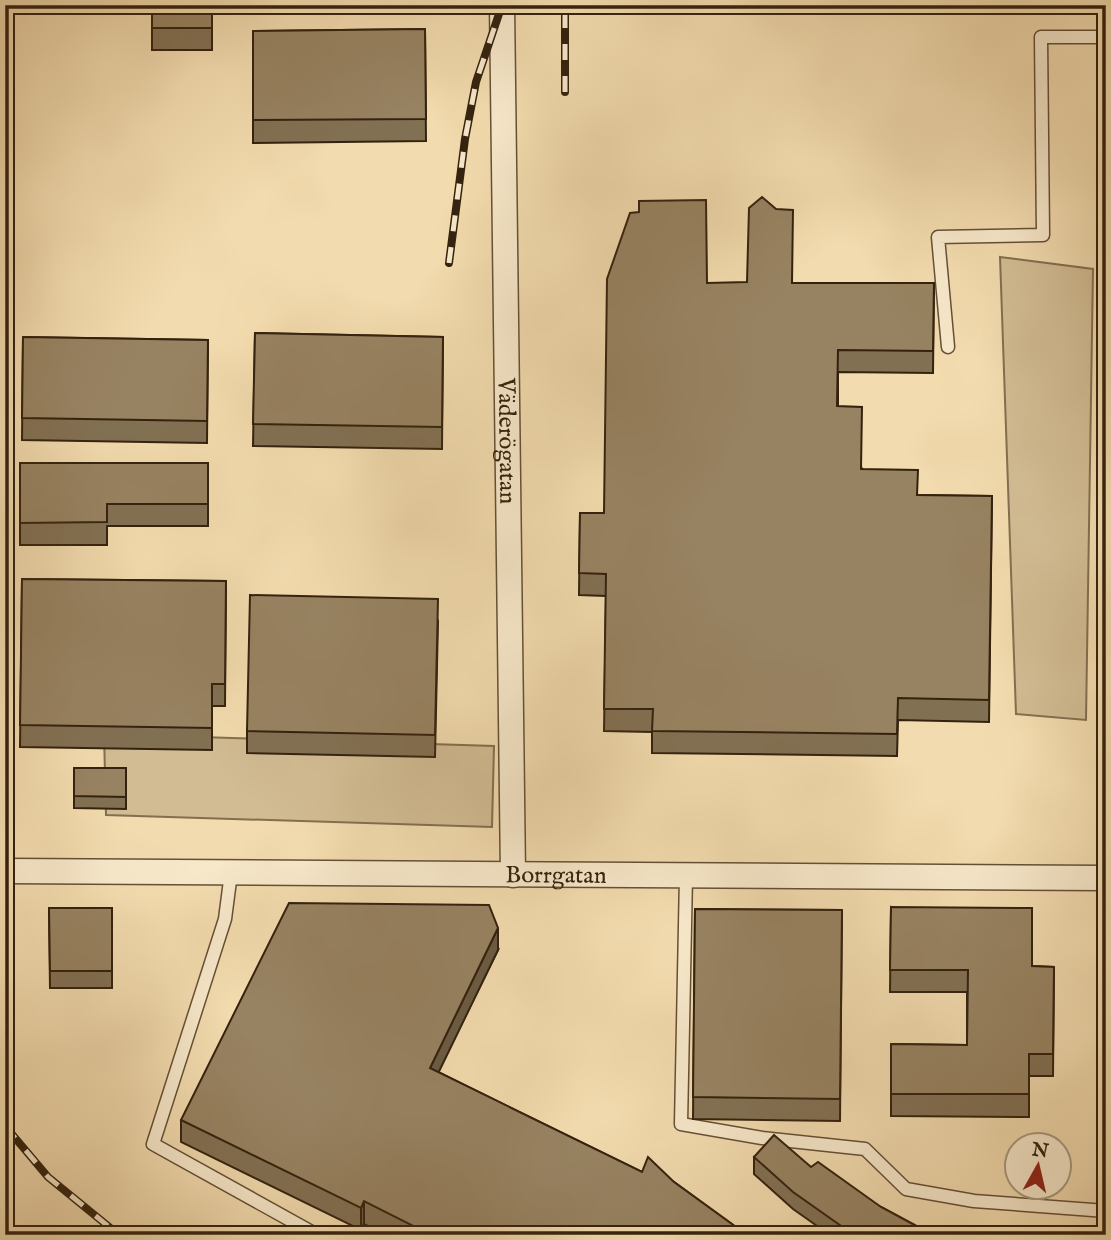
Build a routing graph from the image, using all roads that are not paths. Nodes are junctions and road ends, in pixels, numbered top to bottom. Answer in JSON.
{"nodes":[{"id":1,"x":502,"y":5,"type":"edge"},
{"id":2,"x":1106,"y":37,"type":"edge"},
{"id":3,"x":948,"y":347,"type":"dead end"},
{"id":4,"x":5,"y":872,"type":"edge"},
{"id":5,"x":231,"y":873,"type":"junction"},
{"id":6,"x":513,"y":875,"type":"junction"},
{"id":7,"x":686,"y":876,"type":"junction"},
{"id":8,"x":1106,"y":878,"type":"edge"},
{"id":9,"x":1106,"y":1212,"type":"edge"},
{"id":10,"x":317,"y":1235,"type":"edge"}],
"edges":[{"from":1,"to":6,"type":"street","name":"Väderögatan"},
{"from":2,"to":3,"type":"lane"},
{"from":4,"to":5,"type":"street","name":"Borrgatan"},
{"from":5,"to":6,"type":"street","name":"Borrgatan"},
{"from":5,"to":10,"type":"lane"},
{"from":6,"to":7,"type":"street","name":"Borrgatan"},
{"from":7,"to":8,"type":"street","name":"Borrgatan"},
{"from":7,"to":9,"type":"lane"}]}
